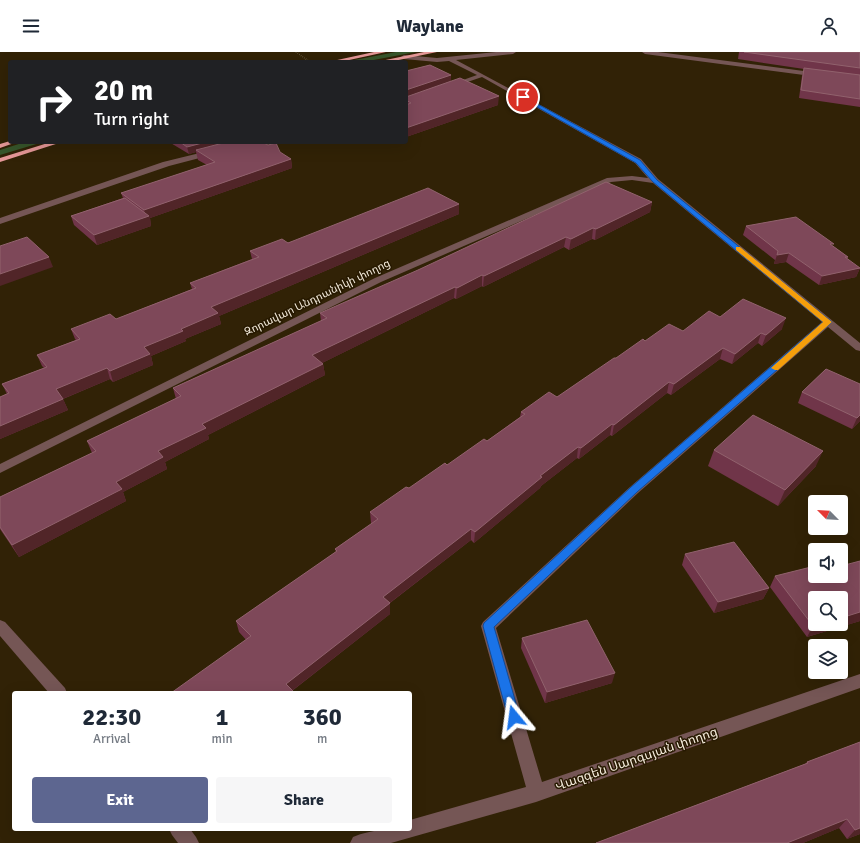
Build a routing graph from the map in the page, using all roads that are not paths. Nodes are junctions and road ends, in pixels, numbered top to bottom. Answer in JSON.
{"nodes":[{"id":1,"x":383,"y":52,"type":"edge"},
{"id":2,"x":434,"y":52,"type":"edge"},
{"id":3,"x":513,"y":52,"type":"edge"},
{"id":4,"x":645,"y":52,"type":"edge"},
{"id":5,"x":404,"y":57,"type":"junction"},
{"id":6,"x":450,"y":59,"type":"junction"},
{"id":7,"x":341,"y":60,"type":"edge"},
{"id":8,"x":390,"y":60,"type":"edge"},
{"id":9,"x":482,"y":75,"type":"junction"},
{"id":10,"x":829,"y":76,"type":"edge"},
{"id":11,"x":445,"y":88,"type":"edge"},
{"id":12,"x":52,"y":144,"type":"edge"},
{"id":13,"x":223,"y":149,"type":"edge"},
{"id":14,"x":0,"y":160,"type":"edge"},
{"id":15,"x":655,"y":181,"type":"junction"},
{"id":16,"x":0,"y":221,"type":"edge"},
{"id":17,"x":828,"y":322,"type":"junction"},
{"id":18,"x":860,"y":348,"type":"edge"},
{"id":19,"x":0,"y":469,"type":"edge"},
{"id":20,"x":0,"y":626,"type":"edge"},
{"id":21,"x":860,"y":681,"type":"edge"},
{"id":22,"x":57,"y":691,"type":"edge"},
{"id":23,"x":536,"y":793,"type":"junction"},
{"id":24,"x":412,"y":828,"type":"edge"},
{"id":25,"x":180,"y":831,"type":"edge"},
{"id":26,"x":402,"y":831,"type":"edge"},
{"id":27,"x":190,"y":843,"type":"edge"},
{"id":28,"x":360,"y":843,"type":"edge"}],
"edges":[{"from":1,"to":7,"type":"highway"},
{"from":2,"to":5,"type":"highway"},
{"from":3,"to":6,"type":"street"},
{"from":4,"to":10,"type":"street"},
{"from":5,"to":6,"type":"street"},
{"from":5,"to":8,"type":"highway"},
{"from":6,"to":9,"type":"street"},
{"from":9,"to":11,"type":"street"},
{"from":9,"to":15,"type":"street"},
{"from":12,"to":14,"type":"highway"},
{"from":13,"to":16,"type":"street"},
{"from":15,"to":17,"type":"street"},
{"from":15,"to":19,"type":"street","name":"Զորավար Անդրանիկի փողոց"},
{"from":17,"to":18,"type":"street"},
{"from":17,"to":23,"type":"street"},
{"from":20,"to":22,"type":"street"},
{"from":21,"to":23,"type":"street","name":"Վազգեն Սարգսյան փողոց"},
{"from":23,"to":24,"type":"street","name":"Վազգեն Սարգսյան փողոց"},
{"from":25,"to":27,"type":"street"},
{"from":26,"to":28,"type":"street","name":"Վազգեն Սարգսյան փողոց"}]}
